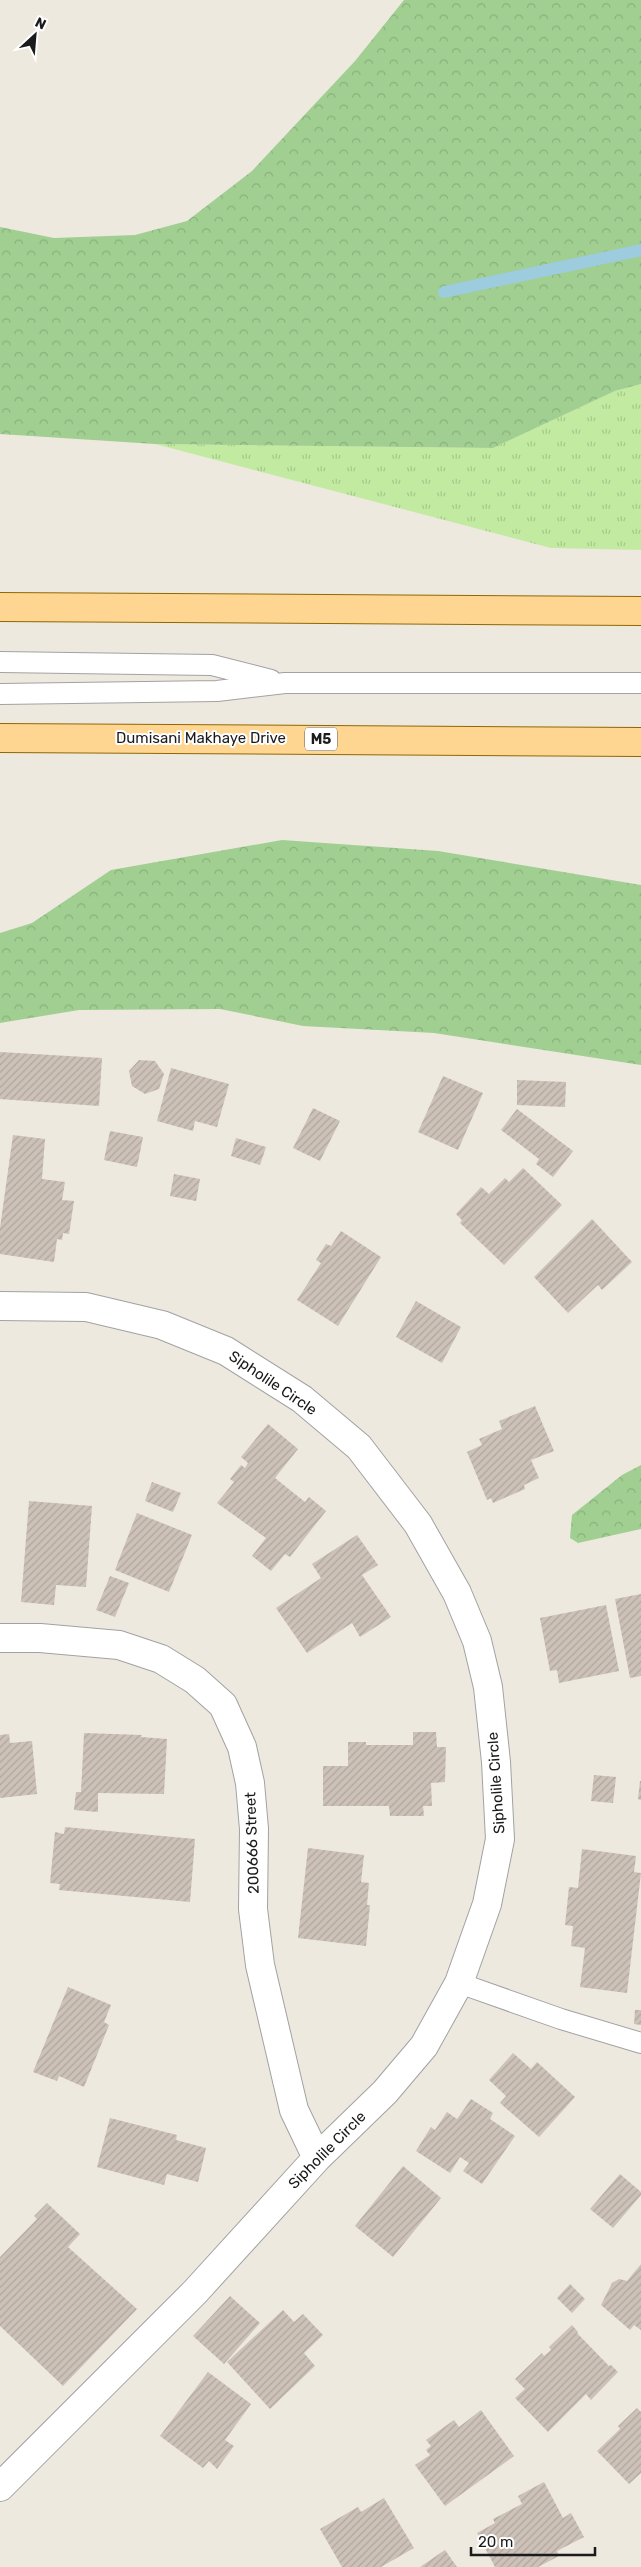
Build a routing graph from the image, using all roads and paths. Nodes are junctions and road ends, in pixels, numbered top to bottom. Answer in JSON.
{"nodes":[{"id":1,"x":0,"y":607,"type":"edge"},
{"id":2,"x":641,"y":611,"type":"edge"},
{"id":3,"x":0,"y":662,"type":"edge"},
{"id":4,"x":285,"y":683,"type":"junction"},
{"id":5,"x":641,"y":683,"type":"edge"},
{"id":6,"x":0,"y":694,"type":"edge"},
{"id":7,"x":0,"y":738,"type":"edge"},
{"id":8,"x":641,"y":742,"type":"edge"},
{"id":9,"x":0,"y":1306,"type":"edge"},
{"id":10,"x":0,"y":1638,"type":"edge"},
{"id":11,"x":459,"y":1983,"type":"junction"},
{"id":12,"x":641,"y":2043,"type":"edge"},
{"id":13,"x":318,"y":2158,"type":"junction"},
{"id":14,"x":0,"y":2487,"type":"edge"}],
"edges":[{"from":1,"to":2,"type":"main road"},
{"from":3,"to":4,"type":"lane"},
{"from":4,"to":5,"type":"lane"},
{"from":4,"to":6,"type":"lane"},
{"from":7,"to":8,"type":"main road","name":"Dumisani Makhaye Drive","number":"M5"},
{"from":9,"to":11,"type":"street","name":"Sipholile Circle"},
{"from":10,"to":13,"type":"street","name":"200666 Street"},
{"from":11,"to":12,"type":"lane"},
{"from":11,"to":13,"type":"street","name":"Sipholile Circle"},
{"from":13,"to":14,"type":"street","name":"Sipholile Circle"}]}
